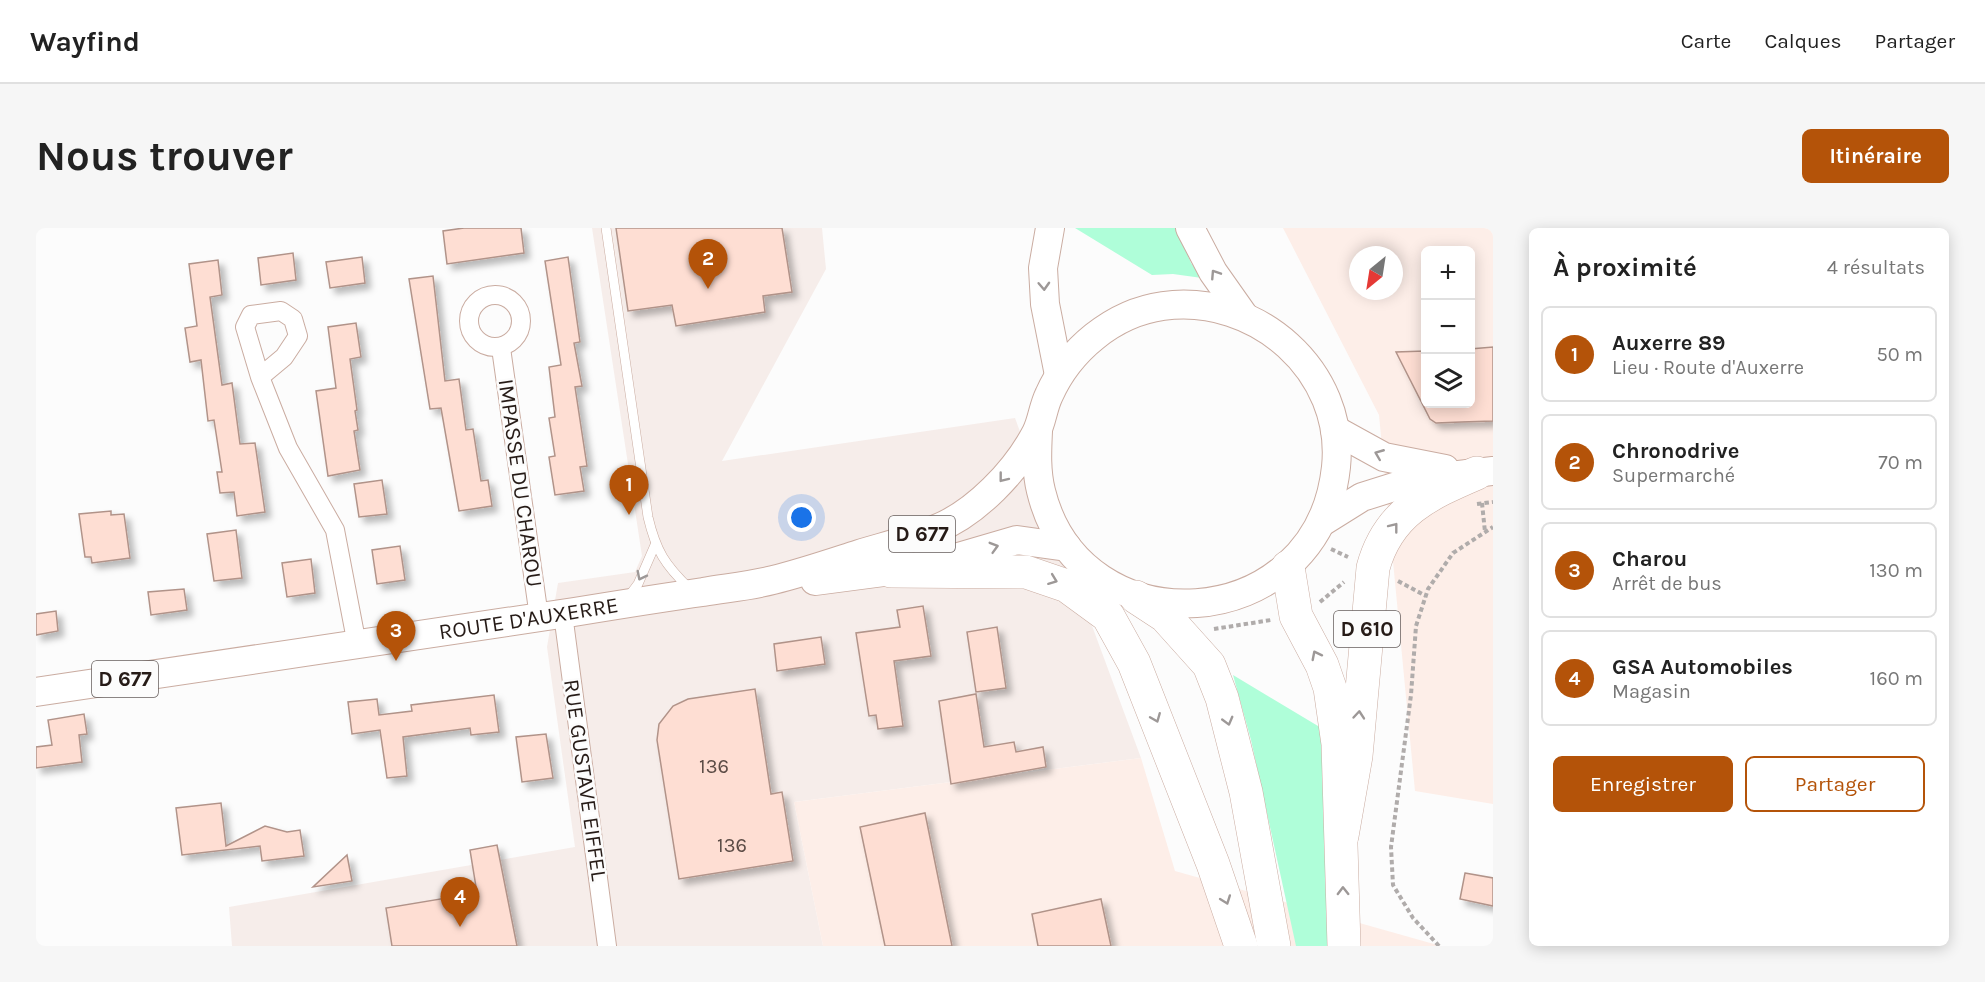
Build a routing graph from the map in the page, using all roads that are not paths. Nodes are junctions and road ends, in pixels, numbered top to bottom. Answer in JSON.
{"nodes":[{"id":1,"x":606,"y":228,"type":"edge"},
{"id":2,"x":1050,"y":228,"type":"edge"},
{"id":3,"x":1190,"y":228,"type":"edge"},
{"id":4,"x":1244,"y":316,"type":"junction"},
{"id":5,"x":501,"y":348,"type":"dead end"},
{"id":6,"x":1059,"y":375,"type":"junction"},
{"id":7,"x":260,"y":377,"type":"dead end"},
{"id":8,"x":1335,"y":430,"type":"junction"},
{"id":9,"x":1038,"y":431,"type":"junction"},
{"id":10,"x":1484,"y":483,"type":"edge"},
{"id":11,"x":1316,"y":531,"type":"junction"},
{"id":12,"x":655,"y":545,"type":"junction"},
{"id":13,"x":1067,"y":547,"type":"junction"},
{"id":14,"x":1288,"y":567,"type":"junction"},
{"id":15,"x":891,"y":572,"type":"junction"},
{"id":16,"x":771,"y":581,"type":"junction"},
{"id":17,"x":694,"y":593,"type":"junction"},
{"id":18,"x":1136,"y":597,"type":"junction"},
{"id":19,"x":622,"y":604,"type":"junction"},
{"id":20,"x":551,"y":616,"type":"junction"},
{"id":21,"x":357,"y":645,"type":"junction"},
{"id":22,"x":36,"y":692,"type":"edge"},
{"id":23,"x":1342,"y":836,"type":"junction"},
{"id":24,"x":607,"y":946,"type":"edge"},
{"id":25,"x":1241,"y":946,"type":"edge"},
{"id":26,"x":1274,"y":946,"type":"edge"},
{"id":27,"x":1344,"y":946,"type":"edge"}],
"edges":[{"from":1,"to":12,"type":"lane"},
{"from":2,"to":6,"type":"main road","one_way":true},
{"from":4,"to":3,"type":"main road","one_way":true},
{"from":4,"to":6,"type":"main road"},
{"from":4,"to":8,"type":"main road"},
{"from":5,"to":20,"type":"street","name":"IMPASSE DU CHAROU"},
{"from":6,"to":9,"type":"main road"},
{"from":7,"to":21,"type":"street"},
{"from":10,"to":8,"type":"main road","one_way":true},
{"from":8,"to":11,"type":"main road"},
{"from":9,"to":13,"type":"main road"},
{"from":9,"to":16,"type":"main road","name":"ROUTE D'AUXERRE","number":"D 677","one_way":true},
{"from":10,"to":11,"type":"main road"},
{"from":23,"to":10,"type":"highway","number":"D 610","one_way":true},
{"from":11,"to":14,"type":"main road"},
{"from":12,"to":17,"type":"lane"},
{"from":12,"to":19,"type":"lane","one_way":true},
{"from":15,"to":13,"type":"main road","name":"ROUTE D'AUXERRE","number":"D 677","one_way":true},
{"from":13,"to":18,"type":"main road"},
{"from":14,"to":18,"type":"main road"},
{"from":23,"to":14,"type":"highway","number":"D 610","one_way":true},
{"from":15,"to":16,"type":"main road","name":"ROUTE D'AUXERRE","number":"D 677"},
{"from":15,"to":25,"type":"highway","one_way":true},
{"from":16,"to":17,"type":"main road","name":"ROUTE D'AUXERRE","number":"D 677"},
{"from":17,"to":19,"type":"main road","name":"ROUTE D'AUXERRE","number":"D 677"},
{"from":18,"to":26,"type":"highway","one_way":true},
{"from":19,"to":20,"type":"main road","name":"ROUTE D'AUXERRE","number":"D 677"},
{"from":20,"to":21,"type":"main road","name":"ROUTE D'AUXERRE","number":"D 677"},
{"from":20,"to":24,"type":"street","name":"RUE GUSTAVE EIFFEL"},
{"from":21,"to":22,"type":"main road","name":"ROUTE D'AUXERRE","number":"D 677"},
{"from":27,"to":23,"type":"highway","number":"D 610","one_way":true}]}
